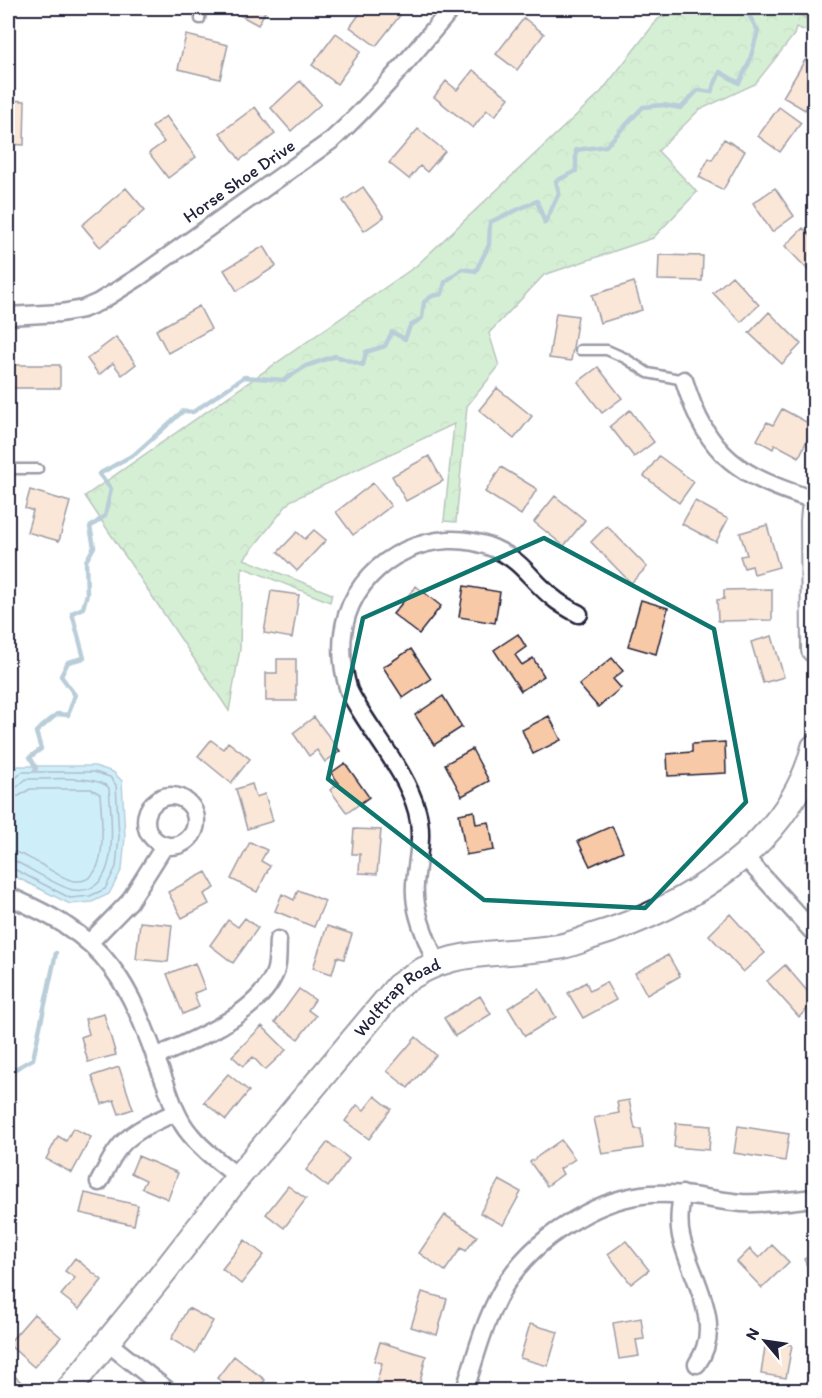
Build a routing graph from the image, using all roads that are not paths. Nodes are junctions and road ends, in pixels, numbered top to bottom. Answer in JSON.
{"nodes":[{"id":1,"x":201,"y":8,"type":"edge"},
{"id":2,"x":452,"y":8,"type":"edge"},
{"id":3,"x":200,"y":19,"type":"dead end"},
{"id":4,"x":8,"y":316,"type":"edge"},
{"id":5,"x":580,"y":350,"type":"dead end"},
{"id":6,"x":684,"y":380,"type":"joint"},
{"id":7,"x":8,"y":469,"type":"edge"},
{"id":8,"x":38,"y":469,"type":"dead end"},
{"id":9,"x":814,"y":500,"type":"edge"},
{"id":10,"x":814,"y":510,"type":"edge"},
{"id":11,"x":579,"y":614,"type":"dead end"},
{"id":12,"x":814,"y":650,"type":"edge"},
{"id":13,"x":814,"y":747,"type":"edge"},
{"id":14,"x":165,"y":845,"type":"dead end"},
{"id":15,"x":744,"y":856,"type":"junction"},
{"id":16,"x":8,"y":896,"type":"edge"},
{"id":17,"x":814,"y":933,"type":"edge"},
{"id":18,"x":278,"y":940,"type":"dead end"},
{"id":19,"x":90,"y":943,"type":"junction"},
{"id":20,"x":436,"y":963,"type":"junction"},
{"id":21,"x":155,"y":1057,"type":"junction"},
{"id":22,"x":176,"y":1112,"type":"junction"},
{"id":23,"x":238,"y":1177,"type":"junction"},
{"id":24,"x":99,"y":1182,"type":"dead end"},
{"id":25,"x":682,"y":1194,"type":"junction"},
{"id":26,"x":814,"y":1198,"type":"edge"},
{"id":27,"x":108,"y":1342,"type":"junction"},
{"id":28,"x":698,"y":1364,"type":"dead end"},
{"id":29,"x":68,"y":1390,"type":"edge"},
{"id":30,"x":167,"y":1390,"type":"edge"},
{"id":31,"x":465,"y":1390,"type":"edge"}],
"edges":[{"from":1,"to":3,"type":"lane"},
{"from":2,"to":4,"type":"street","name":"Horse Shoe Drive"},
{"from":5,"to":6,"type":"lane"},
{"from":6,"to":9,"type":"street"},
{"from":7,"to":8,"type":"lane"},
{"from":10,"to":12,"type":"street"},
{"from":11,"to":20,"type":"street"},
{"from":13,"to":15,"type":"street","name":"Wolftrap Road"},
{"from":14,"to":19,"type":"street"},
{"from":15,"to":17,"type":"street"},
{"from":15,"to":20,"type":"street","name":"Wolftrap Road"},
{"from":16,"to":19,"type":"street"},
{"from":18,"to":21,"type":"street"},
{"from":19,"to":21,"type":"street"},
{"from":20,"to":23,"type":"street","name":"Wolftrap Road"},
{"from":21,"to":22,"type":"street"},
{"from":22,"to":23,"type":"street"},
{"from":22,"to":24,"type":"street"},
{"from":23,"to":27,"type":"street","name":"Wolftrap Road"},
{"from":25,"to":26,"type":"street"},
{"from":25,"to":28,"type":"street"},
{"from":25,"to":31,"type":"street"},
{"from":27,"to":29,"type":"street","name":"Wolftrap Road"},
{"from":27,"to":30,"type":"street"}]}
